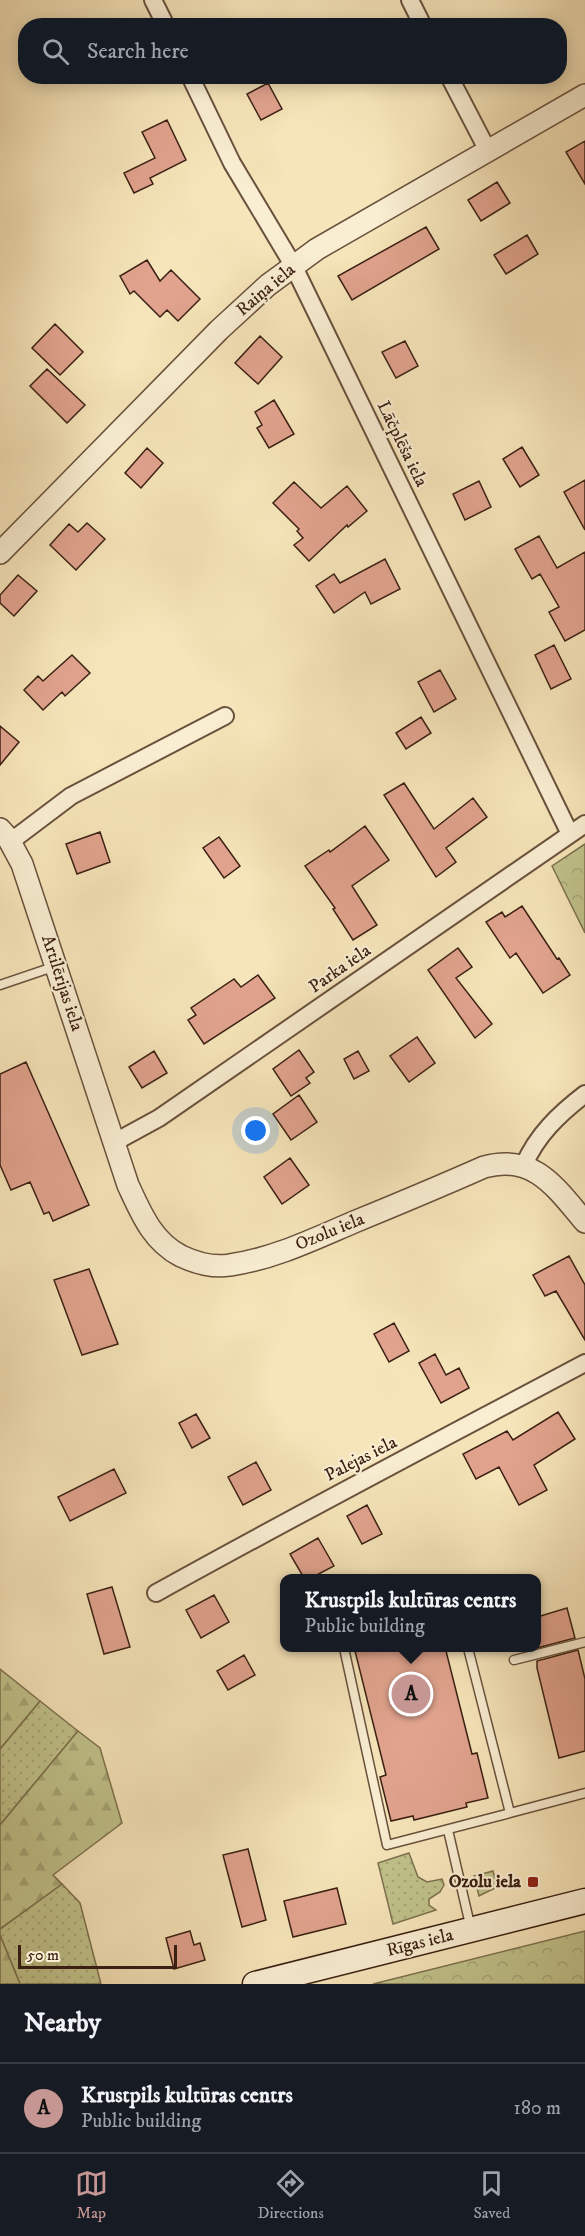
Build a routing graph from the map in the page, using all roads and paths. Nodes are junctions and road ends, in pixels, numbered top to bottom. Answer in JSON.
{"nodes":[{"id":1,"x":153,"y":0,"type":"edge"},
{"id":2,"x":410,"y":0,"type":"edge"},
{"id":3,"x":162,"y":18,"type":"edge"},
{"id":4,"x":419,"y":18,"type":"edge"},
{"id":5,"x":194,"y":84,"type":"edge"},
{"id":6,"x":453,"y":84,"type":"edge"},
{"id":7,"x":585,"y":94,"type":"edge"},
{"id":8,"x":488,"y":151,"type":"junction"},
{"id":9,"x":293,"y":265,"type":"junction"},
{"id":10,"x":0,"y":553,"type":"edge"},
{"id":11,"x":225,"y":716,"type":"dead end"},
{"id":12,"x":585,"y":824,"type":"edge"},
{"id":13,"x":570,"y":834,"type":"junction"},
{"id":14,"x":5,"y":836,"type":"edge"},
{"id":15,"x":57,"y":966,"type":"junction"},
{"id":16,"x":0,"y":985,"type":"edge"},
{"id":17,"x":585,"y":1094,"type":"edge"},
{"id":18,"x":115,"y":1142,"type":"junction"},
{"id":19,"x":524,"y":1165,"type":"junction"},
{"id":20,"x":585,"y":1222,"type":"edge"},
{"id":21,"x":585,"y":1363,"type":"edge"},
{"id":22,"x":156,"y":1593,"type":"dead end"},
{"id":23,"x":585,"y":1642,"type":"edge"},
{"id":24,"x":345,"y":1652,"type":"edge"},
{"id":25,"x":469,"y":1652,"type":"edge"},
{"id":26,"x":514,"y":1660,"type":"dead end"},
{"id":27,"x":585,"y":1793,"type":"edge"},
{"id":28,"x":510,"y":1813,"type":"junction"},
{"id":29,"x":448,"y":1830,"type":"junction"},
{"id":30,"x":585,"y":1901,"type":"edge"},
{"id":31,"x":471,"y":1930,"type":"junction"},
{"id":32,"x":255,"y":1984,"type":"edge"}],
"edges":[{"from":1,"to":3,"type":"street"},
{"from":2,"to":4,"type":"street"},
{"from":5,"to":9,"type":"street","name":"Lāčplēša iela"},
{"from":6,"to":8,"type":"street"},
{"from":7,"to":8,"type":"street","name":"Raiņa iela"},
{"from":8,"to":9,"type":"street","name":"Raiņa iela"},
{"from":9,"to":10,"type":"street","name":"Raiņa iela"},
{"from":9,"to":13,"type":"street","name":"Lāčplēša iela"},
{"from":11,"to":14,"type":"street"},
{"from":12,"to":13,"type":"street","name":"Parka iela"},
{"from":13,"to":18,"type":"street","name":"Parka iela"},
{"from":14,"to":15,"type":"street","name":"Artilērijas iela"},
{"from":15,"to":16,"type":"lane"},
{"from":15,"to":18,"type":"street","name":"Artilērijas iela"},
{"from":17,"to":19,"type":"street"},
{"from":18,"to":19,"type":"street","name":"Ozolu iela"},
{"from":19,"to":20,"type":"street"},
{"from":21,"to":22,"type":"street","name":"Palejas iela"},
{"from":23,"to":26,"type":"lane"},
{"from":24,"to":29,"type":"lane"},
{"from":25,"to":28,"type":"lane"},
{"from":27,"to":28,"type":"lane"},
{"from":28,"to":29,"type":"lane"},
{"from":29,"to":31,"type":"lane"},
{"from":30,"to":31,"type":"main road","name":"Rīgas iela"},
{"from":31,"to":32,"type":"main road","name":"Rīgas iela"}]}
